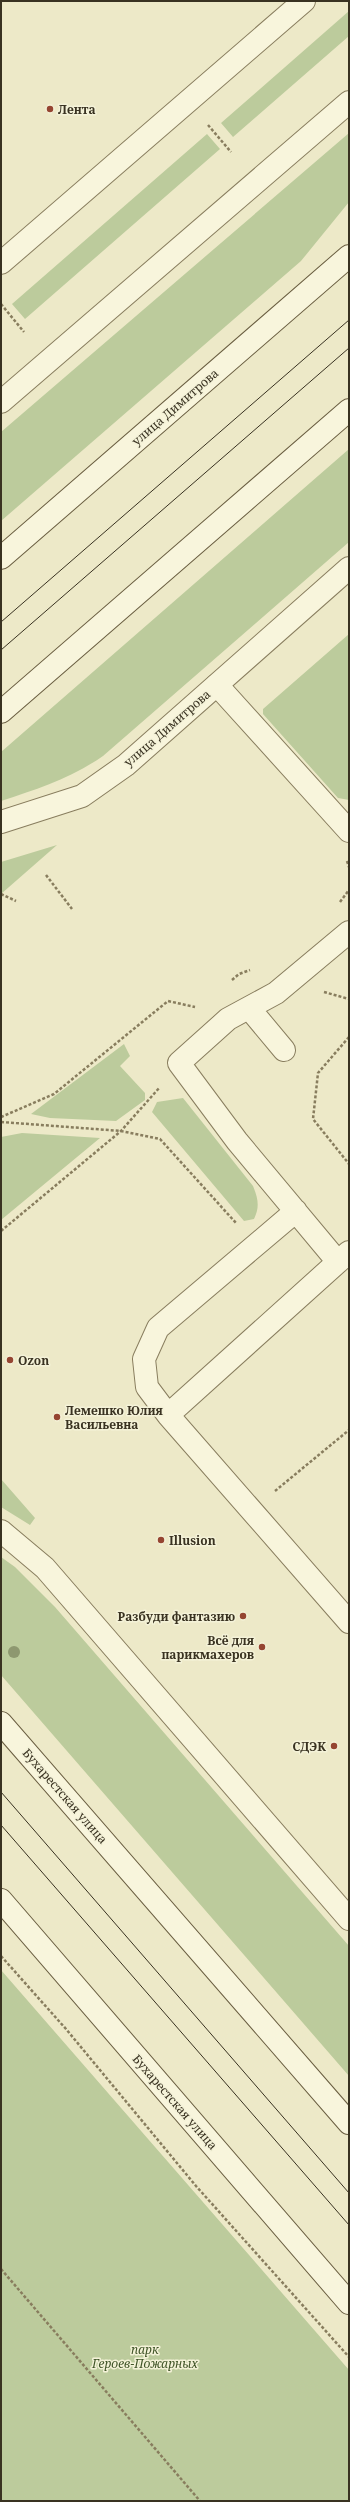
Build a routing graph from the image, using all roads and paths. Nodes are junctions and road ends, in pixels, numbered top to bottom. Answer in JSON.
{"nodes":[{"id":1,"x":304,"y":1,"type":"edge"},
{"id":2,"x":188,"y":102,"type":"junction"},
{"id":3,"x":349,"y":102,"type":"edge"},
{"id":4,"x":231,"y":152,"type":"dead end"},
{"id":5,"x":349,"y":256,"type":"edge"},
{"id":6,"x":1,"y":263,"type":"edge"},
{"id":7,"x":1,"y":304,"type":"edge"},
{"id":8,"x":24,"y":332,"type":"dead end"},
{"id":9,"x":1,"y":402,"type":"edge"},
{"id":10,"x":349,"y":410,"type":"edge"},
{"id":11,"x":1,"y":558,"type":"edge"},
{"id":12,"x":349,"y":568,"type":"edge"},
{"id":13,"x":217,"y":685,"type":"junction"},
{"id":14,"x":1,"y":712,"type":"edge"},
{"id":15,"x":1,"y":822,"type":"edge"},
{"id":16,"x":349,"y":831,"type":"edge"},
{"id":17,"x":46,"y":875,"type":"dead end"},
{"id":18,"x":349,"y":890,"type":"edge"},
{"id":19,"x":1,"y":894,"type":"edge"},
{"id":20,"x":16,"y":901,"type":"dead end"},
{"id":21,"x":339,"y":903,"type":"dead end"},
{"id":22,"x":72,"y":909,"type":"dead end"},
{"id":23,"x":349,"y":932,"type":"edge"},
{"id":24,"x":257,"y":968,"type":"dead end"},
{"id":25,"x":228,"y":984,"type":"dead end"},
{"id":26,"x":198,"y":1008,"type":"dead end"},
{"id":27,"x":249,"y":1008,"type":"junction"},
{"id":28,"x":349,"y":1037,"type":"edge"},
{"id":29,"x":284,"y":1050,"type":"dead end"},
{"id":30,"x":179,"y":1063,"type":"junction"},
{"id":31,"x":1,"y":1117,"type":"edge"},
{"id":32,"x":1,"y":1122,"type":"edge"},
{"id":33,"x":121,"y":1131,"type":"junction"},
{"id":34,"x":349,"y":1164,"type":"edge"},
{"id":35,"x":296,"y":1211,"type":"junction"},
{"id":36,"x":1,"y":1231,"type":"edge"},
{"id":37,"x":255,"y":1244,"type":"junction"},
{"id":38,"x":343,"y":1257,"type":"edge"},
{"id":39,"x":168,"y":1415,"type":"junction"},
{"id":40,"x":348,"y":1432,"type":"edge"},
{"id":41,"x":251,"y":1510,"type":"junction"},
{"id":42,"x":1,"y":1531,"type":"edge"},
{"id":43,"x":349,"y":1622,"type":"edge"},
{"id":44,"x":1,"y":1723,"type":"edge"},
{"id":45,"x":1,"y":1900,"type":"edge"},
{"id":46,"x":349,"y":1919,"type":"edge"},
{"id":47,"x":1,"y":1956,"type":"edge"},
{"id":48,"x":349,"y":2123,"type":"edge"},
{"id":49,"x":1,"y":2269,"type":"edge"},
{"id":50,"x":349,"y":2303,"type":"edge"},
{"id":51,"x":349,"y":2358,"type":"edge"},
{"id":52,"x":200,"y":2501,"type":"edge"}],
"edges":[{"from":1,"to":2,"type":"street"},
{"from":2,"to":4,"type":"path"},
{"from":2,"to":6,"type":"street"},
{"from":3,"to":9,"type":"street"},
{"from":5,"to":11,"type":"street","name":"улица Димитрова"},
{"from":7,"to":8,"type":"path"},
{"from":10,"to":14,"type":"street"},
{"from":12,"to":13,"type":"street","name":"улица Димитрова"},
{"from":13,"to":15,"type":"street","name":"улица Димитрова"},
{"from":13,"to":16,"type":"street"},
{"from":17,"to":22,"type":"path"},
{"from":18,"to":21,"type":"path"},
{"from":19,"to":20,"type":"path"},
{"from":23,"to":27,"type":"street"},
{"from":24,"to":25,"type":"path"},
{"from":26,"to":31,"type":"path"},
{"from":27,"to":29,"type":"street"},
{"from":27,"to":30,"type":"street"},
{"from":28,"to":34,"type":"path"},
{"from":30,"to":33,"type":"path"},
{"from":30,"to":35,"type":"street"},
{"from":32,"to":33,"type":"path"},
{"from":33,"to":36,"type":"path"},
{"from":33,"to":37,"type":"path"},
{"from":35,"to":37,"type":"street"},
{"from":35,"to":38,"type":"street"},
{"from":37,"to":39,"type":"street"},
{"from":38,"to":39,"type":"street"},
{"from":39,"to":41,"type":"street"},
{"from":40,"to":41,"type":"path"},
{"from":41,"to":43,"type":"street"},
{"from":42,"to":46,"type":"street"},
{"from":44,"to":48,"type":"street","name":"Бухарестская улица"},
{"from":45,"to":50,"type":"street","name":"Бухарестская улица"},
{"from":47,"to":51,"type":"path"},
{"from":49,"to":52,"type":"path"}]}
